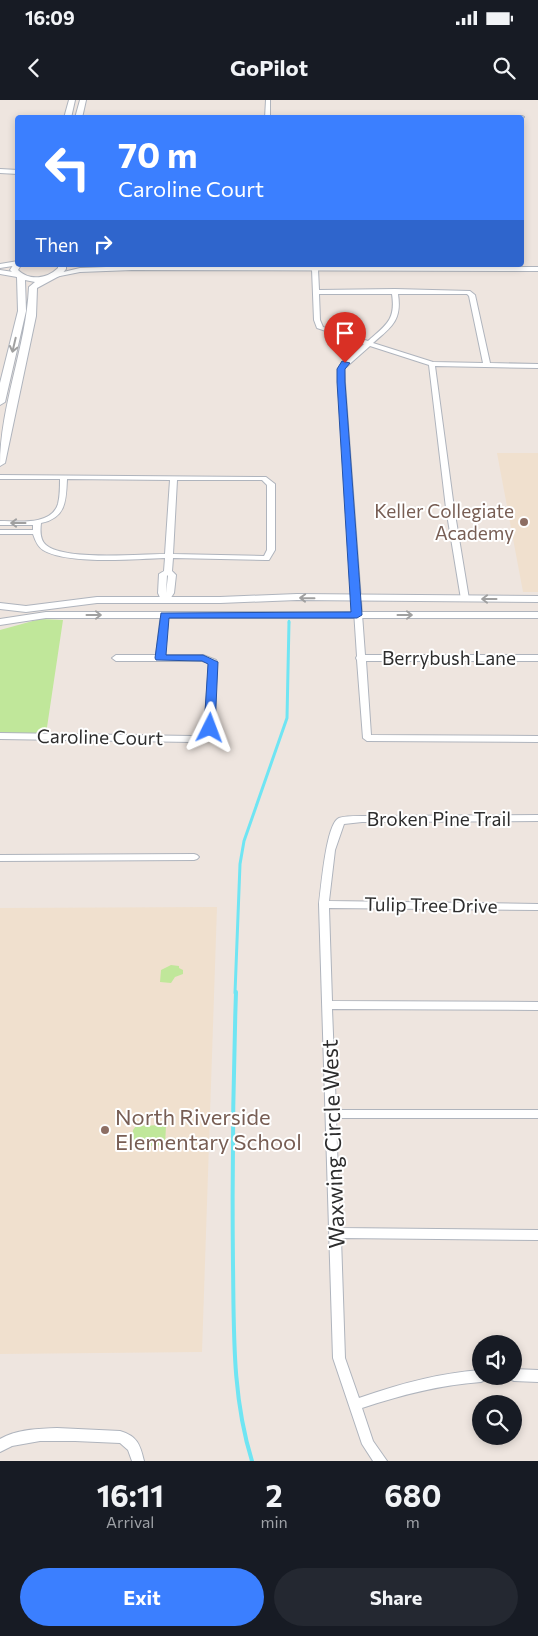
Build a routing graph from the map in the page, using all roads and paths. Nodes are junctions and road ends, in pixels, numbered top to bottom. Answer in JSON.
{"nodes":[{"id":1,"x":72,"y":100,"type":"edge"},
{"id":2,"x":83,"y":100,"type":"edge"},
{"id":3,"x":268,"y":100,"type":"edge"},
{"id":4,"x":68,"y":115,"type":"edge"},
{"id":5,"x":79,"y":115,"type":"edge"},
{"id":6,"x":267,"y":115,"type":"edge"},
{"id":7,"x":15,"y":264,"type":"edge"},
{"id":8,"x":0,"y":266,"type":"edge"},
{"id":9,"x":16,"y":267,"type":"edge"},
{"id":10,"x":62,"y":267,"type":"edge"},
{"id":11,"x":124,"y":267,"type":"edge"},
{"id":12,"x":221,"y":267,"type":"edge"},
{"id":13,"x":265,"y":267,"type":"edge"},
{"id":14,"x":482,"y":267,"type":"edge"},
{"id":15,"x":132,"y":268,"type":"junction"},
{"id":16,"x":315,"y":269,"type":"junction"},
{"id":17,"x":538,"y":269,"type":"edge"},
{"id":18,"x":0,"y":272,"type":"edge"},
{"id":19,"x":19,"y":276,"type":"junction"},
{"id":20,"x":51,"y":277,"type":"junction"},
{"id":21,"x":395,"y":291,"type":"junction"},
{"id":22,"x":317,"y":292,"type":"junction"},
{"id":23,"x":468,"y":292,"type":"joint"},
{"id":24,"x":366,"y":344,"type":"junction"},
{"id":25,"x":432,"y":364,"type":"junction"},
{"id":26,"x":487,"y":366,"type":"junction"},
{"id":27,"x":538,"y":366,"type":"edge"},
{"id":28,"x":4,"y":389,"type":"junction"},
{"id":29,"x":17,"y":389,"type":"junction"},
{"id":30,"x":0,"y":402,"type":"edge"},
{"id":31,"x":0,"y":464,"type":"edge"},
{"id":32,"x":0,"y":477,"type":"edge"},
{"id":33,"x":64,"y":478,"type":"junction"},
{"id":34,"x":174,"y":478,"type":"junction"},
{"id":35,"x":0,"y":524,"type":"edge"},
{"id":36,"x":36,"y":527,"type":"junction"},
{"id":37,"x":0,"y":532,"type":"edge"},
{"id":38,"x":169,"y":556,"type":"junction"},
{"id":39,"x":356,"y":599,"type":"junction"},
{"id":40,"x":465,"y":599,"type":"junction"},
{"id":41,"x":538,"y":599,"type":"edge"},
{"id":42,"x":165,"y":600,"type":"junction"},
{"id":43,"x":0,"y":606,"type":"edge"},
{"id":44,"x":164,"y":615,"type":"junction"},
{"id":45,"x":357,"y":615,"type":"junction"},
{"id":46,"x":538,"y":615,"type":"edge"},
{"id":47,"x":0,"y":622,"type":"edge"},
{"id":48,"x":116,"y":658,"type":"dead end"},
{"id":49,"x":160,"y":658,"type":"junction"},
{"id":50,"x":360,"y":658,"type":"junction"},
{"id":51,"x":538,"y":658,"type":"edge"},
{"id":52,"x":0,"y":736,"type":"edge"},
{"id":53,"x":538,"y":739,"type":"edge"},
{"id":54,"x":538,"y":818,"type":"edge"},
{"id":55,"x":340,"y":821,"type":"joint"},
{"id":56,"x":194,"y":857,"type":"dead end"},
{"id":57,"x":0,"y":858,"type":"edge"},
{"id":58,"x":324,"y":904,"type":"junction"},
{"id":59,"x":538,"y":907,"type":"edge"},
{"id":60,"x":328,"y":1005,"type":"junction"},
{"id":61,"x":538,"y":1006,"type":"edge"},
{"id":62,"x":332,"y":1114,"type":"junction"},
{"id":63,"x":538,"y":1114,"type":"edge"},
{"id":64,"x":336,"y":1233,"type":"junction"},
{"id":65,"x":538,"y":1236,"type":"edge"},
{"id":66,"x":522,"y":1375,"type":"edge"},
{"id":67,"x":472,"y":1376,"type":"edge"},
{"id":68,"x":538,"y":1376,"type":"edge"},
{"id":69,"x":355,"y":1405,"type":"junction"},
{"id":70,"x":0,"y":1446,"type":"edge"},
{"id":71,"x":138,"y":1461,"type":"edge"},
{"id":72,"x":381,"y":1461,"type":"edge"}],
"edges":[{"from":1,"to":4,"type":"main road"},
{"from":2,"to":5,"type":"main road"},
{"from":3,"to":6,"type":"street"},
{"from":7,"to":8,"type":"street"},
{"from":9,"to":19,"type":"main road"},
{"from":10,"to":20,"type":"main road"},
{"from":11,"to":15,"type":"street"},
{"from":12,"to":13,"type":"street"},
{"from":12,"to":15,"type":"street"},
{"from":13,"to":16,"type":"street"},
{"from":14,"to":16,"type":"street"},
{"from":14,"to":17,"type":"street"},
{"from":15,"to":20,"type":"street"},
{"from":16,"to":22,"type":"street"},
{"from":18,"to":19,"type":"street"},
{"from":19,"to":20,"type":"main road"},
{"from":19,"to":28,"type":"main road","one_way":true},
{"from":20,"to":29,"type":"main road"},
{"from":21,"to":22,"type":"street"},
{"from":21,"to":23,"type":"street"},
{"from":21,"to":24,"type":"street"},
{"from":22,"to":24,"type":"street"},
{"from":23,"to":26,"type":"street"},
{"from":24,"to":25,"type":"street"},
{"from":24,"to":39,"type":"street"},
{"from":25,"to":26,"type":"street"},
{"from":25,"to":40,"type":"street"},
{"from":26,"to":27,"type":"street"},
{"from":28,"to":29,"type":"main road"},
{"from":28,"to":30,"type":"main road"},
{"from":29,"to":31,"type":"main road"},
{"from":32,"to":33,"type":"street"},
{"from":33,"to":34,"type":"street"},
{"from":33,"to":36,"type":"street"},
{"from":34,"to":38,"type":"street"},
{"from":34,"to":38,"type":"street"},
{"from":36,"to":35,"type":"street","one_way":true},
{"from":36,"to":37,"type":"street"},
{"from":36,"to":38,"type":"street"},
{"from":38,"to":42,"type":"street"},
{"from":39,"to":40,"type":"street"},
{"from":39,"to":42,"type":"street","one_way":true},
{"from":39,"to":45,"type":"street"},
{"from":41,"to":40,"type":"street","one_way":true},
{"from":42,"to":43,"type":"street"},
{"from":42,"to":44,"type":"street"},
{"from":44,"to":45,"type":"street"},
{"from":47,"to":44,"type":"street","one_way":true},
{"from":44,"to":49,"type":"street"},
{"from":45,"to":46,"type":"street","one_way":true},
{"from":45,"to":50,"type":"street"},
{"from":48,"to":49,"type":"street","name":"Caroline Court"},
{"from":49,"to":52,"type":"street","name":"Caroline Court"},
{"from":50,"to":51,"type":"street","name":"Berrybush Lane"},
{"from":50,"to":53,"type":"street"},
{"from":54,"to":55,"type":"street","name":"Broken Pine Trail"},
{"from":55,"to":58,"type":"street","name":"Waxwing Circle West"},
{"from":56,"to":57,"type":"street"},
{"from":58,"to":59,"type":"street","name":"Tulip Tree Drive"},
{"from":58,"to":60,"type":"street","name":"Waxwing Circle West"},
{"from":60,"to":61,"type":"street"},
{"from":60,"to":62,"type":"street","name":"Waxwing Circle West"},
{"from":62,"to":63,"type":"street"},
{"from":62,"to":64,"type":"street","name":"Waxwing Circle West"},
{"from":64,"to":65,"type":"street"},
{"from":64,"to":69,"type":"street","name":"Waxwing Circle West"},
{"from":66,"to":68,"type":"street"},
{"from":67,"to":69,"type":"street"},
{"from":69,"to":72,"type":"street","name":"Waxwing Circle West"},
{"from":70,"to":71,"type":"street"}]}
